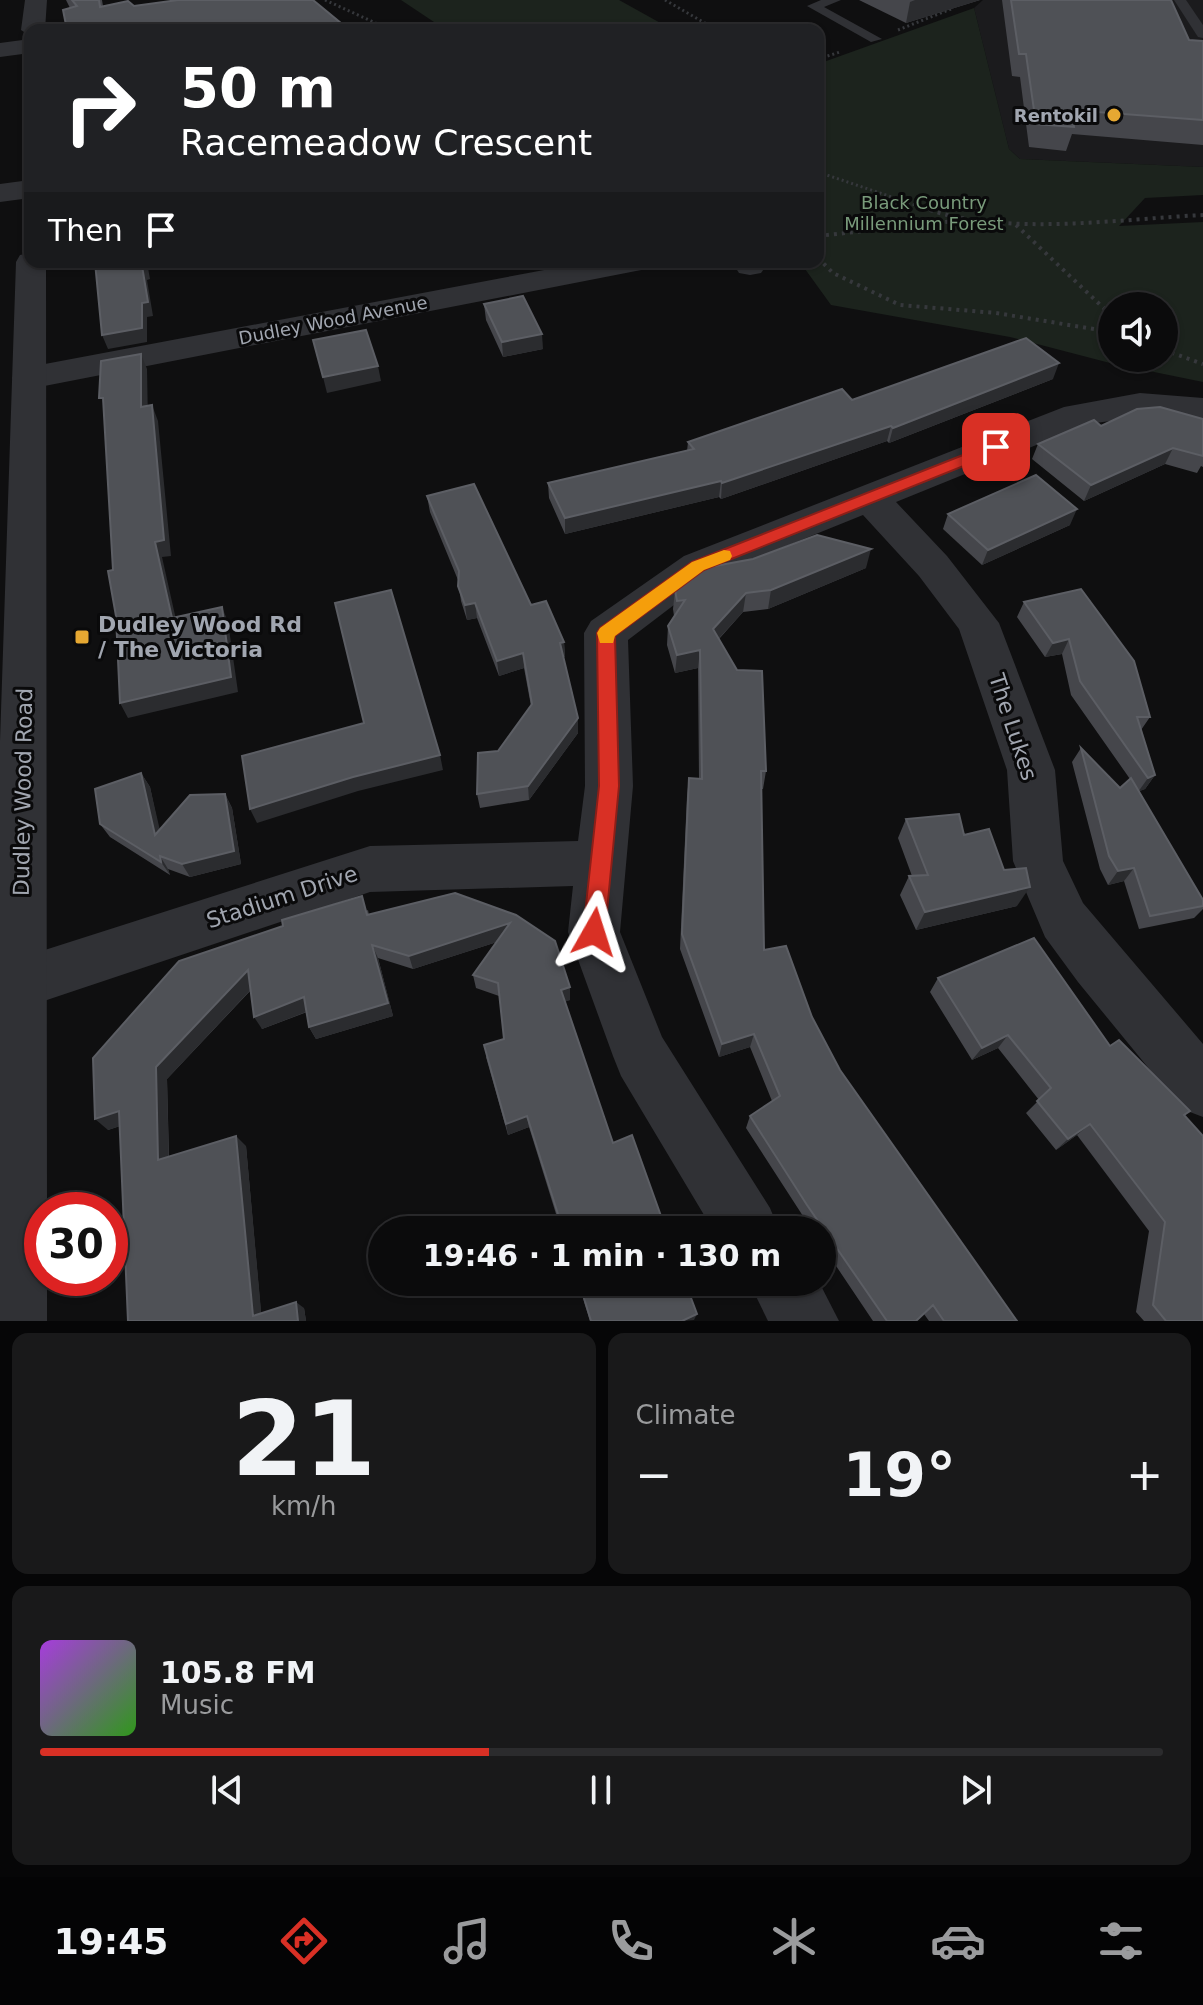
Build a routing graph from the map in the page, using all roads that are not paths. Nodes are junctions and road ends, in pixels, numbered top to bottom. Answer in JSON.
{"nodes":[{"id":1,"x":36,"y":0,"type":"edge"},
{"id":2,"x":835,"y":0,"type":"edge"},
{"id":3,"x":1180,"y":0,"type":"edge"},
{"id":4,"x":34,"y":24,"type":"edge"},
{"id":5,"x":1203,"y":34,"type":"edge"},
{"id":6,"x":876,"y":39,"type":"dead end"},
{"id":7,"x":24,"y":47,"type":"edge"},
{"id":8,"x":0,"y":50,"type":"edge"},
{"id":9,"x":24,"y":190,"type":"edge"},
{"id":10,"x":0,"y":193,"type":"edge"},
{"id":11,"x":31,"y":268,"type":"edge"},
{"id":12,"x":605,"y":268,"type":"edge"},
{"id":13,"x":29,"y":378,"type":"junction"},
{"id":14,"x":1203,"y":409,"type":"edge"},
{"id":15,"x":868,"y":497,"type":"junction"},
{"id":16,"x":601,"y":863,"type":"junction"},
{"id":17,"x":20,"y":983,"type":"junction"},
{"id":18,"x":1203,"y":1088,"type":"edge"},
{"id":19,"x":739,"y":1216,"type":"edge"},
{"id":20,"x":790,"y":1296,"type":"edge"},
{"id":21,"x":14,"y":1321,"type":"edge"},
{"id":22,"x":806,"y":1321,"type":"edge"}],
"edges":[{"from":1,"to":4,"type":"street"},
{"from":2,"to":6,"type":"lane"},
{"from":3,"to":5,"type":"lane"},
{"from":7,"to":8,"type":"street"},
{"from":9,"to":10,"type":"street"},
{"from":11,"to":13,"type":"street","name":"Dudley Wood Road"},
{"from":12,"to":13,"type":"street","name":"Dudley Wood Avenue"},
{"from":13,"to":17,"type":"street","name":"Dudley Wood Road"},
{"from":14,"to":15,"type":"street"},
{"from":15,"to":16,"type":"street"},
{"from":15,"to":18,"type":"street","name":"The Lukes"},
{"from":16,"to":17,"type":"street","name":"Stadium Drive"},
{"from":16,"to":19,"type":"street"},
{"from":17,"to":21,"type":"street","name":"Dudley Wood Road"},
{"from":20,"to":22,"type":"street"}]}
